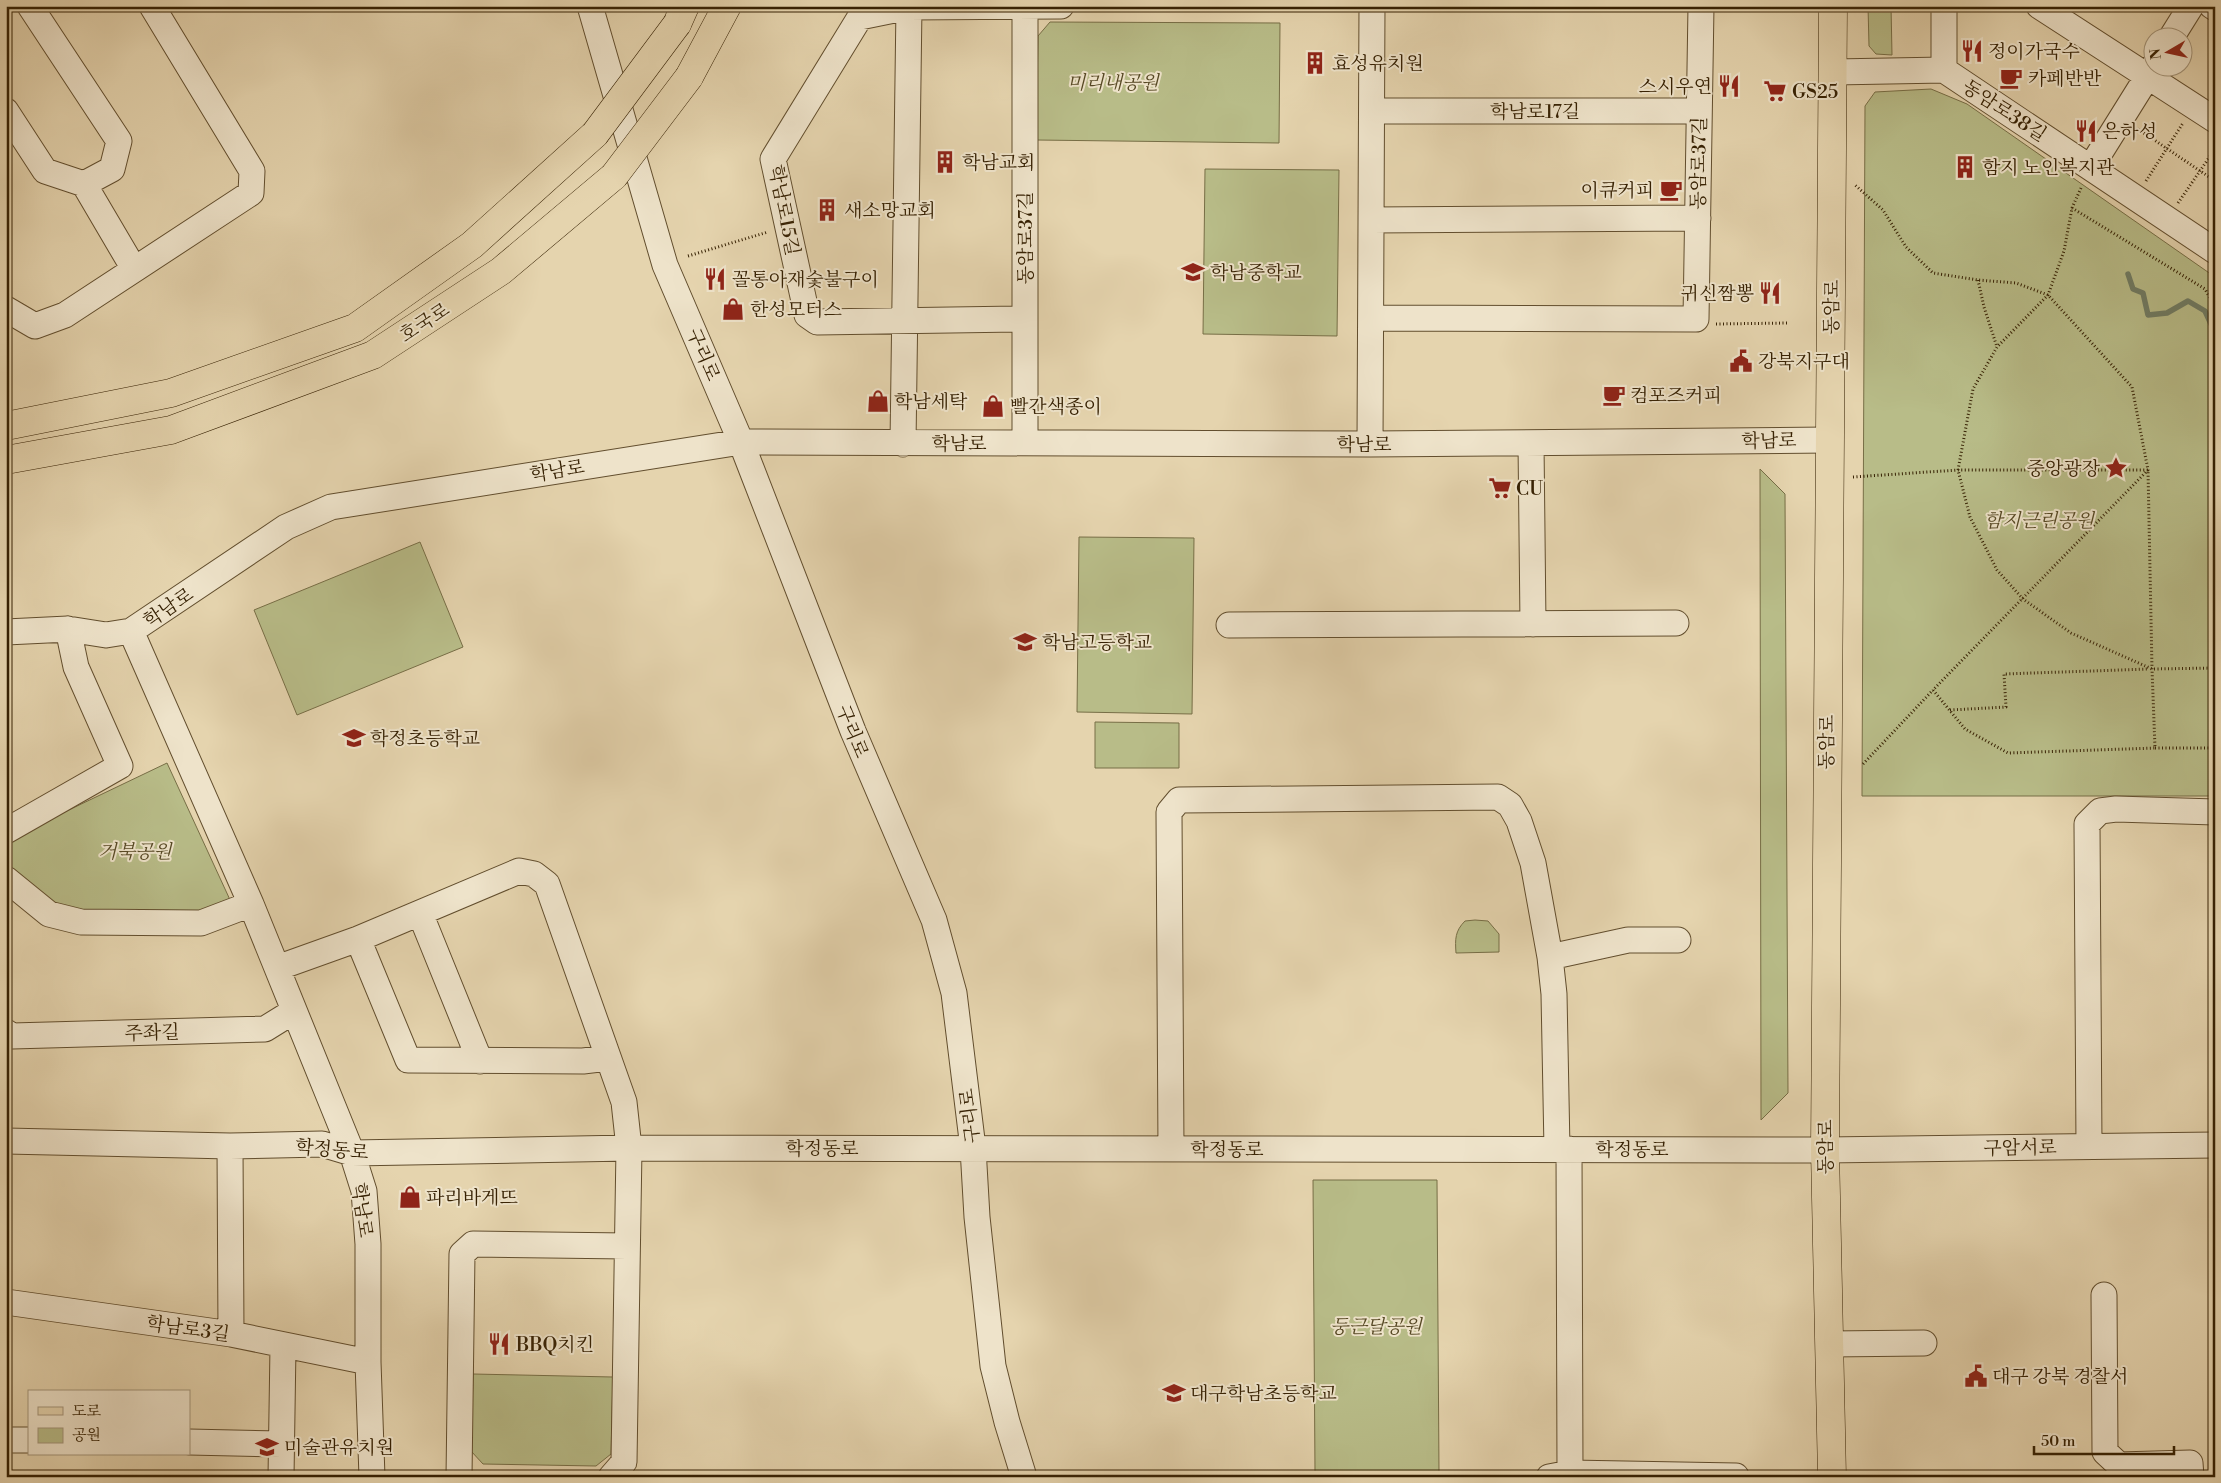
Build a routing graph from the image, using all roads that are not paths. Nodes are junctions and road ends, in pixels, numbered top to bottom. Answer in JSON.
{"nodes":[{"id":1,"x":30,"y":6,"type":"edge"},
{"id":2,"x":152,"y":6,"type":"edge"},
{"id":3,"x":590,"y":6,"type":"edge"},
{"id":4,"x":728,"y":6,"type":"edge"},
{"id":5,"x":1061,"y":6,"type":"edge"},
{"id":6,"x":1372,"y":6,"type":"edge"},
{"id":7,"x":1701,"y":6,"type":"edge"},
{"id":8,"x":1833,"y":6,"type":"edge"},
{"id":9,"x":1944,"y":6,"type":"edge"},
{"id":10,"x":2039,"y":6,"type":"edge"},
{"id":11,"x":2191,"y":6,"type":"edge"},
{"id":12,"x":909,"y":7,"type":"edge"},
{"id":13,"x":1025,"y":7,"type":"edge"},
{"id":14,"x":681,"y":15,"type":"edge"},
{"id":15,"x":2177,"y":28,"type":"edge"},
{"id":16,"x":2144,"y":67,"type":"edge"},
{"id":17,"x":1944,"y":70,"type":"junction"},
{"id":18,"x":1834,"y":72,"type":"junction"},
{"id":19,"x":2146,"y":78,"type":"edge"},
{"id":20,"x":2159,"y":78,"type":"edge"},
{"id":21,"x":6,"y":111,"type":"edge"},
{"id":22,"x":1372,"y":111,"type":"junction"},
{"id":23,"x":1699,"y":111,"type":"junction"},
{"id":24,"x":2215,"y":120,"type":"edge"},
{"id":25,"x":2091,"y":166,"type":"junction"},
{"id":26,"x":84,"y":184,"type":"junction"},
{"id":27,"x":1698,"y":218,"type":"junction"},
{"id":28,"x":1371,"y":220,"type":"junction"},
{"id":29,"x":2215,"y":251,"type":"edge"},
{"id":30,"x":134,"y":269,"type":"junction"},
{"id":31,"x":6,"y":309,"type":"edge"},
{"id":32,"x":1371,"y":318,"type":"junction"},
{"id":33,"x":1025,"y":319,"type":"junction"},
{"id":34,"x":907,"y":320,"type":"junction"},
{"id":35,"x":6,"y":426,"type":"edge"},
{"id":36,"x":1829,"y":440,"type":"junction"},
{"id":37,"x":741,"y":442,"type":"junction"},
{"id":38,"x":1531,"y":442,"type":"junction"},
{"id":39,"x":1025,"y":443,"type":"junction"},
{"id":40,"x":904,"y":444,"type":"junction"},
{"id":41,"x":1370,"y":444,"type":"junction"},
{"id":42,"x":6,"y":460,"type":"edge"},
{"id":43,"x":1676,"y":623,"type":"dead end"},
{"id":44,"x":1533,"y":624,"type":"junction"},
{"id":45,"x":1230,"y":625,"type":"dead end"},
{"id":46,"x":68,"y":629,"type":"junction"},
{"id":47,"x":6,"y":632,"type":"edge"},
{"id":48,"x":131,"y":632,"type":"junction"},
{"id":49,"x":2215,"y":812,"type":"edge"},
{"id":50,"x":6,"y":831,"type":"edge"},
{"id":51,"x":6,"y":879,"type":"edge"},
{"id":52,"x":251,"y":904,"type":"junction"},
{"id":53,"x":420,"y":913,"type":"junction"},
{"id":54,"x":358,"y":939,"type":"junction"},
{"id":55,"x":1678,"y":940,"type":"dead end"},
{"id":56,"x":1550,"y":957,"type":"junction"},
{"id":57,"x":277,"y":968,"type":"junction"},
{"id":58,"x":294,"y":1012,"type":"junction"},
{"id":59,"x":6,"y":1032,"type":"edge"},
{"id":60,"x":608,"y":1058,"type":"junction"},
{"id":61,"x":480,"y":1061,"type":"junction"},
{"id":62,"x":6,"y":1141,"type":"edge"},
{"id":63,"x":2215,"y":1145,"type":"edge"},
{"id":64,"x":230,"y":1146,"type":"junction"},
{"id":65,"x":2089,"y":1146,"type":"junction"},
{"id":66,"x":629,"y":1148,"type":"junction"},
{"id":67,"x":973,"y":1148,"type":"junction"},
{"id":68,"x":1171,"y":1149,"type":"junction"},
{"id":69,"x":1563,"y":1149,"type":"junction"},
{"id":70,"x":1824,"y":1150,"type":"junction"},
{"id":71,"x":352,"y":1153,"type":"junction"},
{"id":72,"x":627,"y":1246,"type":"junction"},
{"id":73,"x":2104,"y":1295,"type":"dead end"},
{"id":74,"x":6,"y":1302,"type":"edge"},
{"id":75,"x":231,"y":1334,"type":"junction"},
{"id":76,"x":1924,"y":1343,"type":"dead end"},
{"id":77,"x":1829,"y":1344,"type":"junction"},
{"id":78,"x":284,"y":1346,"type":"junction"},
{"id":79,"x":368,"y":1362,"type":"junction"},
{"id":80,"x":6,"y":1440,"type":"edge"},
{"id":81,"x":28,"y":1440,"type":"edge"},
{"id":82,"x":190,"y":1442,"type":"edge"},
{"id":83,"x":281,"y":1444,"type":"junction"},
{"id":84,"x":1560,"y":1475,"type":"edge"},
{"id":85,"x":1736,"y":1476,"type":"dead end"},
{"id":86,"x":281,"y":1477,"type":"edge"},
{"id":87,"x":372,"y":1477,"type":"edge"},
{"id":88,"x":459,"y":1477,"type":"edge"},
{"id":89,"x":611,"y":1477,"type":"edge"},
{"id":90,"x":1024,"y":1477,"type":"edge"},
{"id":91,"x":1832,"y":1477,"type":"edge"},
{"id":92,"x":2191,"y":1477,"type":"edge"}],
"edges":[{"from":1,"to":26,"type":"street"},
{"from":2,"to":30,"type":"street"},
{"from":3,"to":37,"type":"street","name":"구리로"},
{"from":4,"to":42,"type":"main road","name":"호국로","bridge":true},
{"from":5,"to":13,"type":"street"},
{"from":6,"to":22,"type":"street"},
{"from":7,"to":23,"type":"street","name":"동암로37길"},
{"from":8,"to":18,"type":"main road","name":"동암로"},
{"from":9,"to":17,"type":"street","name":"동암로38길"},
{"from":10,"to":16,"type":"street"},
{"from":11,"to":15,"type":"street"},
{"from":12,"to":13,"type":"street"},
{"from":12,"to":34,"type":"street"},
{"from":12,"to":34,"type":"street","name":"학남로15길"},
{"from":13,"to":33,"type":"street","name":"동암로37길"},
{"from":14,"to":35,"type":"main road","name":"호국로","bridge":true},
{"from":17,"to":18,"type":"street","name":"동암로38길"},
{"from":17,"to":25,"type":"street","name":"동암로38길"},
{"from":18,"to":36,"type":"main road","name":"동암로"},
{"from":19,"to":25,"type":"street"},
{"from":20,"to":24,"type":"street"},
{"from":21,"to":26,"type":"street"},
{"from":22,"to":23,"type":"street","name":"학남로17길"},
{"from":22,"to":28,"type":"street"},
{"from":23,"to":27,"type":"street","name":"동암로37길"},
{"from":25,"to":29,"type":"street","name":"동암로38길"},
{"from":26,"to":30,"type":"street"},
{"from":27,"to":28,"type":"street"},
{"from":27,"to":32,"type":"street","name":"동암로37길"},
{"from":28,"to":32,"type":"street"},
{"from":30,"to":31,"type":"street"},
{"from":32,"to":41,"type":"street"},
{"from":33,"to":34,"type":"street","name":"학남로15길"},
{"from":33,"to":39,"type":"street","name":"동암로37길"},
{"from":34,"to":40,"type":"street"},
{"from":36,"to":38,"type":"street","name":"학남로"},
{"from":36,"to":70,"type":"main road","name":"동암로"},
{"from":37,"to":40,"type":"street","name":"학남로"},
{"from":37,"to":48,"type":"street","name":"학남로"},
{"from":37,"to":67,"type":"street","name":"구리로"},
{"from":38,"to":41,"type":"street","name":"학남로"},
{"from":38,"to":44,"type":"street"},
{"from":39,"to":40,"type":"street","name":"학남로"},
{"from":39,"to":41,"type":"street","name":"학남로"},
{"from":43,"to":44,"type":"street"},
{"from":44,"to":45,"type":"street"},
{"from":46,"to":47,"type":"street","name":"학남로"},
{"from":46,"to":48,"type":"street","name":"학남로"},
{"from":46,"to":50,"type":"street"},
{"from":48,"to":52,"type":"street","name":"학남로"},
{"from":49,"to":65,"type":"street"},
{"from":51,"to":52,"type":"street"},
{"from":52,"to":57,"type":"street","name":"학남로"},
{"from":53,"to":54,"type":"street"},
{"from":53,"to":60,"type":"street"},
{"from":53,"to":61,"type":"street"},
{"from":54,"to":57,"type":"street"},
{"from":54,"to":61,"type":"street"},
{"from":55,"to":56,"type":"street"},
{"from":56,"to":68,"type":"street"},
{"from":56,"to":69,"type":"street"},
{"from":57,"to":58,"type":"street","name":"학남로"},
{"from":58,"to":59,"type":"street","name":"주좌길"},
{"from":58,"to":71,"type":"street","name":"학남로"},
{"from":60,"to":61,"type":"street"},
{"from":60,"to":66,"type":"street"},
{"from":62,"to":64,"type":"street","name":"학정동로"},
{"from":63,"to":65,"type":"street","name":"구암서로"},
{"from":64,"to":71,"type":"street","name":"학정동로"},
{"from":64,"to":75,"type":"street"},
{"from":65,"to":70,"type":"street","name":"구암서로"},
{"from":66,"to":67,"type":"street","name":"학정동로"},
{"from":66,"to":71,"type":"street","name":"학정동로"},
{"from":66,"to":72,"type":"street"},
{"from":67,"to":68,"type":"street","name":"학정동로"},
{"from":67,"to":90,"type":"street","name":"구리로"},
{"from":68,"to":69,"type":"street","name":"학정동로"},
{"from":69,"to":70,"type":"street","name":"학정동로"},
{"from":69,"to":84,"type":"street"},
{"from":70,"to":77,"type":"main road","name":"동암로"},
{"from":71,"to":79,"type":"street","name":"학남로"},
{"from":72,"to":88,"type":"street"},
{"from":72,"to":89,"type":"street"},
{"from":73,"to":92,"type":"street"},
{"from":74,"to":75,"type":"street","name":"학남로3길"},
{"from":75,"to":78,"type":"street","name":"학남로3길"},
{"from":76,"to":77,"type":"street"},
{"from":77,"to":91,"type":"main road","name":"동암로"},
{"from":78,"to":79,"type":"street","name":"학남로3길"},
{"from":78,"to":83,"type":"street"},
{"from":79,"to":87,"type":"street","name":"학남로"},
{"from":80,"to":81,"type":"street"},
{"from":82,"to":83,"type":"street"},
{"from":83,"to":86,"type":"street"},
{"from":84,"to":85,"type":"street"}]}
